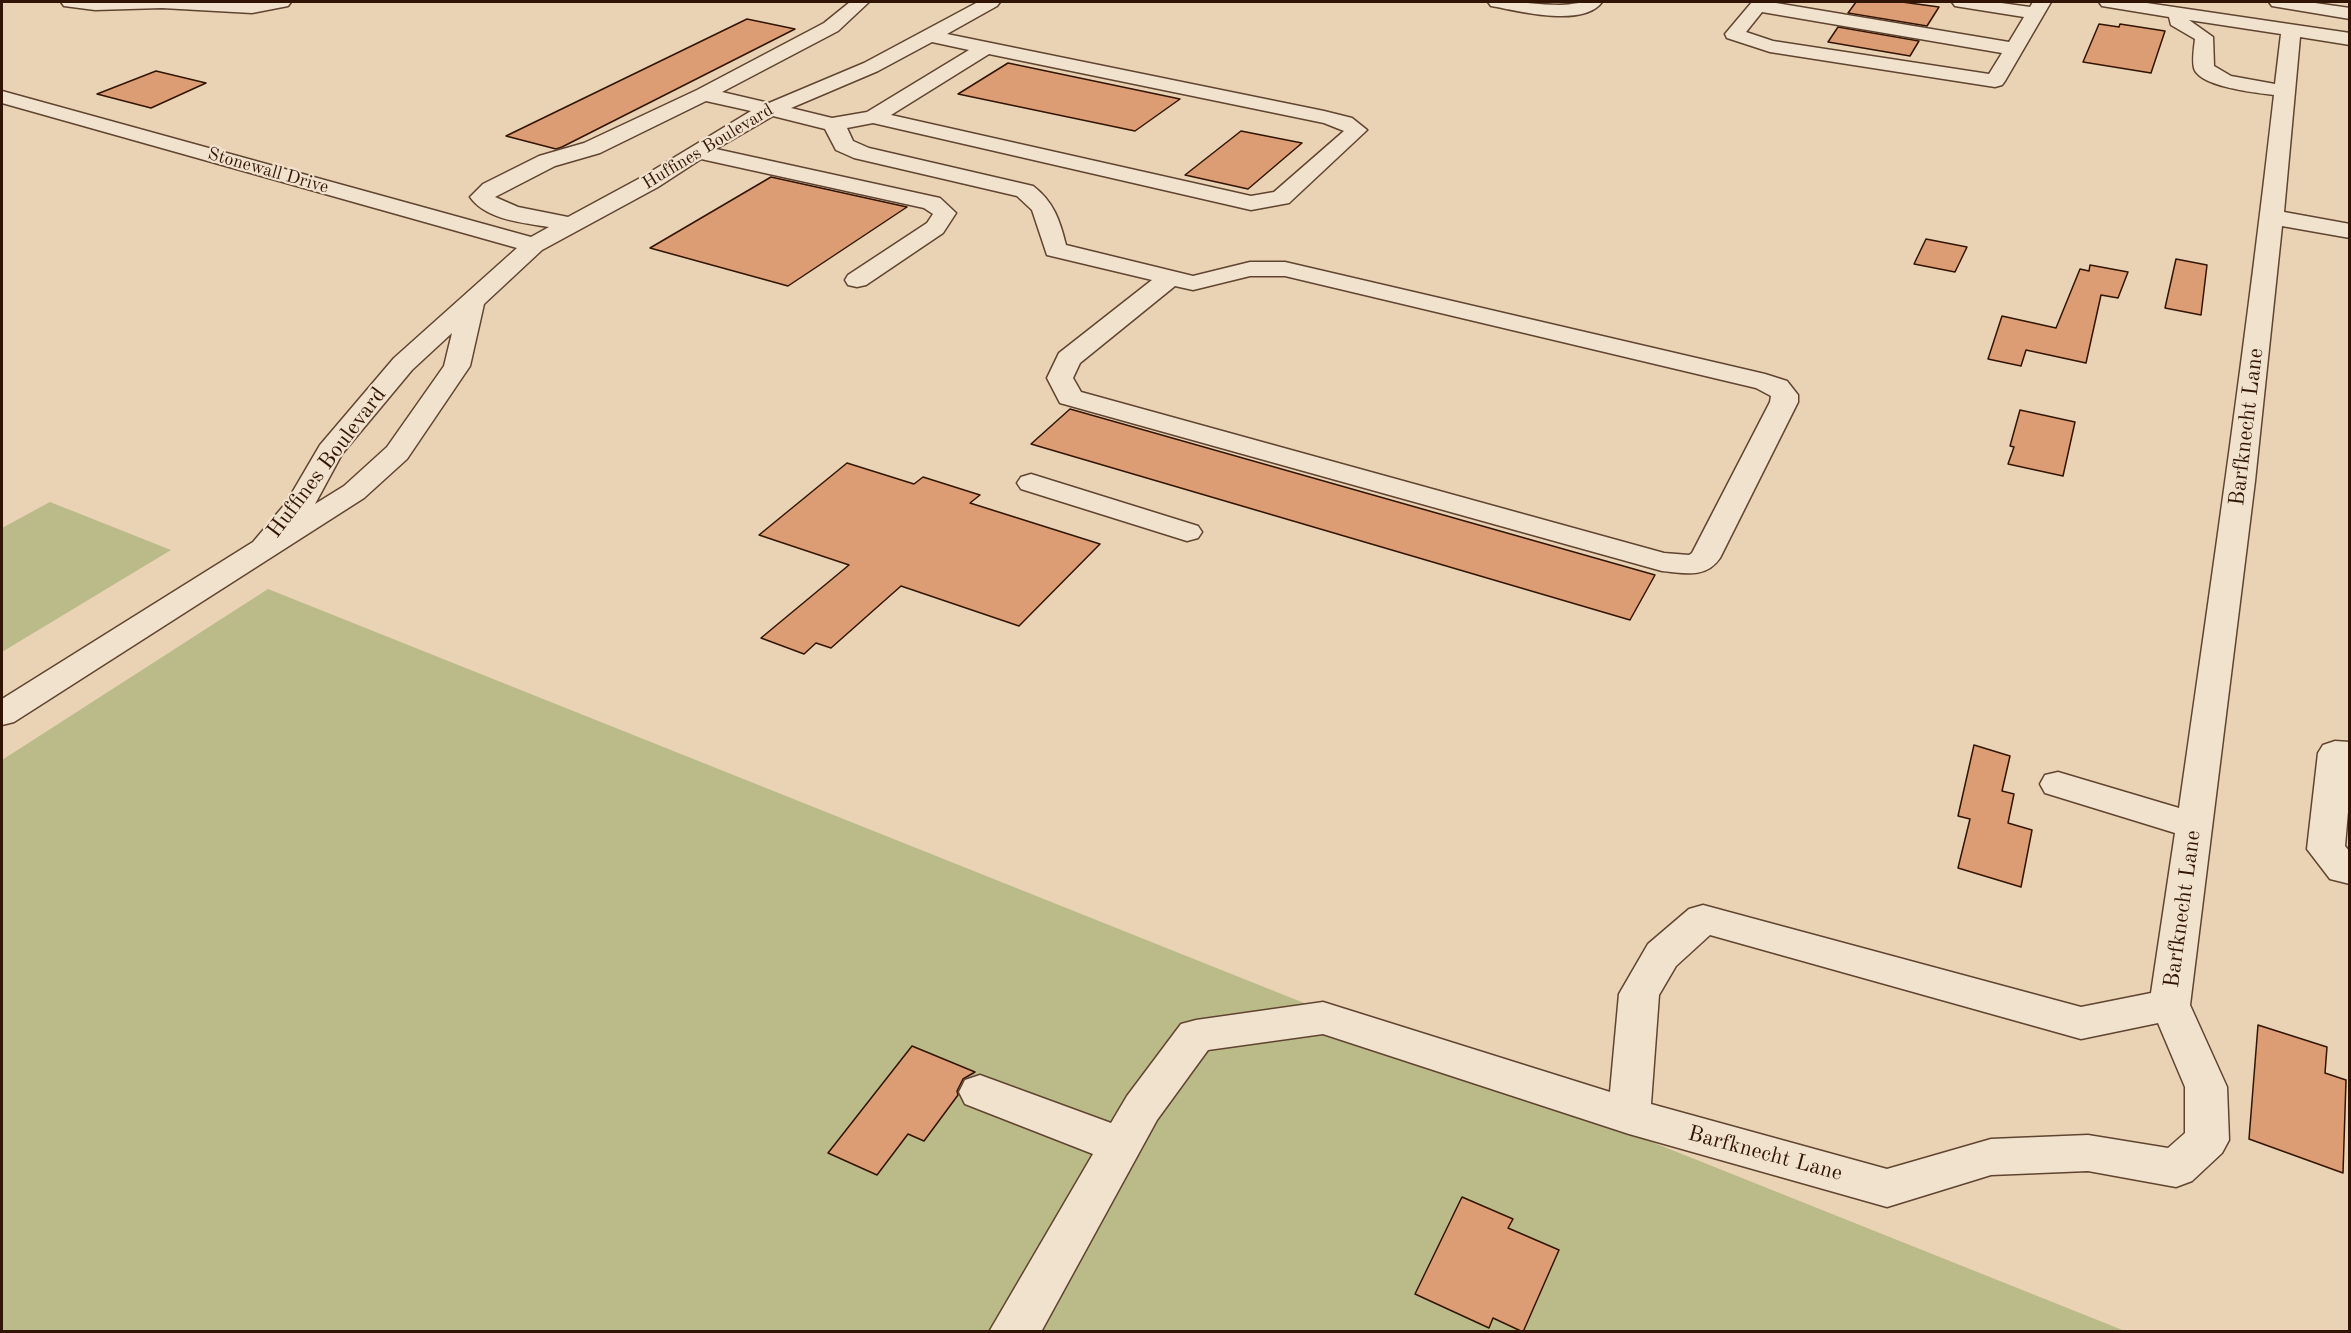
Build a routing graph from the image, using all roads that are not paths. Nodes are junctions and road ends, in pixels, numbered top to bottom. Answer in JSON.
{"nodes":[{"id":1,"x":70,"y":2,"type":"edge"},
{"id":2,"x":282,"y":2,"type":"edge"},
{"id":3,"x":860,"y":2,"type":"edge"},
{"id":4,"x":991,"y":2,"type":"edge"},
{"id":5,"x":1497,"y":2,"type":"edge"},
{"id":6,"x":1593,"y":2,"type":"edge"},
{"id":7,"x":1961,"y":2,"type":"edge"},
{"id":8,"x":2108,"y":2,"type":"edge"},
{"id":9,"x":1759,"y":4,"type":"edge"},
{"id":10,"x":2038,"y":7,"type":"edge"},
{"id":11,"x":2179,"y":12,"type":"junction"},
{"id":12,"x":2349,"y":14,"type":"edge"},
{"id":13,"x":2280,"y":15,"type":"edge"},
{"id":14,"x":931,"y":36,"type":"junction"},
{"id":15,"x":2349,"y":39,"type":"edge"},
{"id":16,"x":987,"y":47,"type":"junction"},
{"id":17,"x":2014,"y":48,"type":"junction"},
{"id":18,"x":2284,"y":91,"type":"junction"},
{"id":19,"x":704,"y":94,"type":"junction"},
{"id":20,"x":2,"y":97,"type":"edge"},
{"id":21,"x":767,"y":111,"type":"junction"},
{"id":22,"x":873,"y":117,"type":"junction"},
{"id":23,"x":832,"y":124,"type":"junction"},
{"id":24,"x":700,"y":152,"type":"junction"},
{"id":25,"x":2272,"y":217,"type":"junction"},
{"id":26,"x":573,"y":225,"type":"junction"},
{"id":27,"x":2349,"y":231,"type":"edge"},
{"id":28,"x":534,"y":245,"type":"junction"},
{"id":29,"x":1170,"y":278,"type":"junction"},
{"id":30,"x":857,"y":280,"type":"dead end"},
{"id":31,"x":472,"y":301,"type":"junction"},
{"id":32,"x":1032,"y":483,"type":"dead end"},
{"id":33,"x":1187,"y":532,"type":"dead end"},
{"id":34,"x":261,"y":552,"type":"junction"},
{"id":35,"x":2,"y":714,"type":"edge"},
{"id":36,"x":2349,"y":754,"type":"edge"},
{"id":37,"x":2058,"y":783,"type":"dead end"},
{"id":38,"x":2195,"y":826,"type":"junction"},
{"id":39,"x":2349,"y":871,"type":"edge"},
{"id":40,"x":2170,"y":1005,"type":"junction"},
{"id":41,"x":980,"y":1092,"type":"dead end"},
{"id":42,"x":1629,"y":1116,"type":"junction"},
{"id":43,"x":1121,"y":1145,"type":"junction"},
{"id":44,"x":1013,"y":1332,"type":"edge"}],
"edges":[{"from":1,"to":2,"type":"street"},
{"from":3,"to":19,"type":"street"},
{"from":4,"to":14,"type":"street","name":"Huffines Boulevard"},
{"from":5,"to":6,"type":"street"},
{"from":7,"to":10,"type":"street"},
{"from":8,"to":11,"type":"street"},
{"from":9,"to":17,"type":"street"},
{"from":9,"to":17,"type":"street"},
{"from":10,"to":17,"type":"street"},
{"from":11,"to":13,"type":"street"},
{"from":11,"to":18,"type":"street"},
{"from":12,"to":13,"type":"street"},
{"from":13,"to":15,"type":"street"},
{"from":13,"to":18,"type":"street","name":"Barfknecht Lane"},
{"from":14,"to":16,"type":"street"},
{"from":14,"to":21,"type":"street","name":"Huffines Boulevard"},
{"from":16,"to":22,"type":"street"},
{"from":16,"to":22,"type":"street"},
{"from":18,"to":25,"type":"street","name":"Barfknecht Lane"},
{"from":19,"to":21,"type":"street"},
{"from":19,"to":26,"type":"street"},
{"from":20,"to":28,"type":"street","name":"Stonewall Drive"},
{"from":21,"to":23,"type":"street"},
{"from":21,"to":24,"type":"street","name":"Huffines Boulevard"},
{"from":22,"to":23,"type":"street"},
{"from":23,"to":29,"type":"street"},
{"from":24,"to":26,"type":"street","name":"Huffines Boulevard"},
{"from":24,"to":30,"type":"street"},
{"from":25,"to":27,"type":"street"},
{"from":25,"to":38,"type":"street","name":"Barfknecht Lane"},
{"from":26,"to":28,"type":"street","name":"Huffines Boulevard"},
{"from":28,"to":31,"type":"street","name":"Huffines Boulevard"},
{"from":29,"to":29,"type":"street"},
{"from":31,"to":34,"type":"street","name":"Huffines Boulevard"},
{"from":31,"to":34,"type":"street","name":"Huffines Boulevard"},
{"from":32,"to":33,"type":"street"},
{"from":34,"to":35,"type":"street","name":"Huffines Boulevard"},
{"from":36,"to":39,"type":"street"},
{"from":37,"to":38,"type":"street"},
{"from":38,"to":40,"type":"street","name":"Barfknecht Lane"},
{"from":40,"to":42,"type":"street"},
{"from":40,"to":42,"type":"street","name":"Barfknecht Lane"},
{"from":41,"to":43,"type":"street"},
{"from":42,"to":43,"type":"street","name":"Barfknecht Lane"},
{"from":43,"to":44,"type":"street","name":"Barfknecht Lane"}]}
